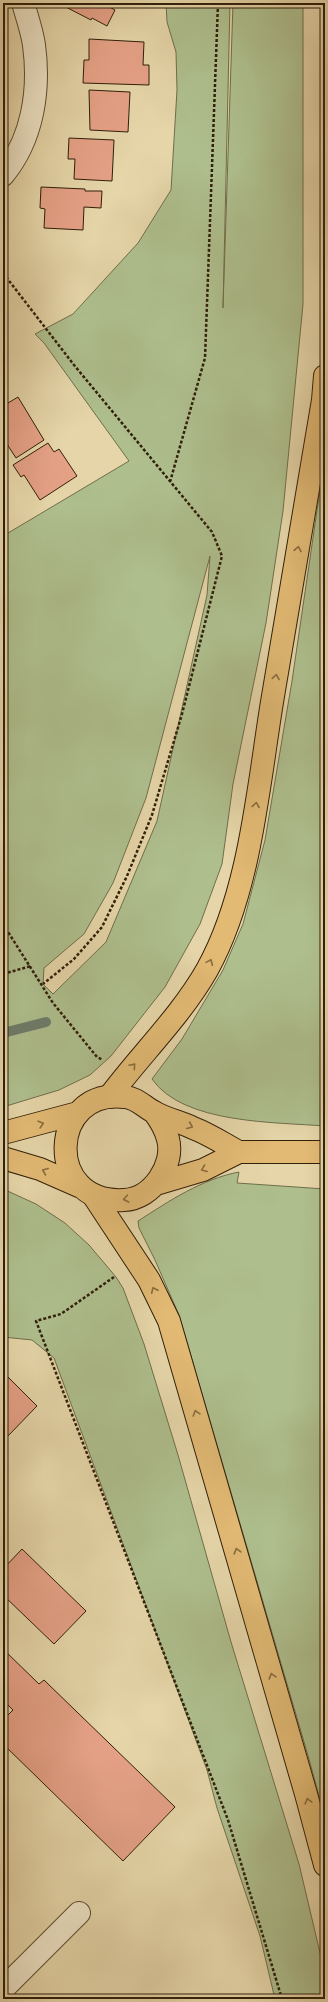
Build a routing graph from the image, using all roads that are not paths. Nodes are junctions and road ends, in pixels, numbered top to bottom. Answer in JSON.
{"nodes":[{"id":1,"x":23,"y":3,"type":"edge"},
{"id":2,"x":3,"y":174,"type":"edge"},
{"id":3,"x":325,"y":376,"type":"edge"},
{"id":4,"x":109,"y":1097,"type":"junction"},
{"id":5,"x":154,"y":1112,"type":"junction"},
{"id":6,"x":78,"y":1113,"type":"junction"},
{"id":7,"x":3,"y":1133,"type":"edge"},
{"id":8,"x":239,"y":1152,"type":"junction"},
{"id":9,"x":325,"y":1152,"type":"edge"},
{"id":10,"x":3,"y":1158,"type":"edge"},
{"id":11,"x":156,"y":1184,"type":"junction"},
{"id":12,"x":87,"y":1191,"type":"junction"},
{"id":13,"x":325,"y":1866,"type":"edge"},
{"id":14,"x":79,"y":1913,"type":"dead end"},
{"id":15,"x":3,"y":1989,"type":"edge"}],
"edges":[{"from":1,"to":2,"type":"street"},
{"from":4,"to":3,"type":"main road","one_way":true},
{"from":4,"to":5,"type":"main road"},
{"from":4,"to":6,"type":"main road"},
{"from":5,"to":8,"type":"main road","one_way":true},
{"from":5,"to":11,"type":"main road"},
{"from":7,"to":6,"type":"main road","one_way":true},
{"from":6,"to":12,"type":"main road"},
{"from":8,"to":9,"type":"main road"},
{"from":8,"to":11,"type":"main road","one_way":true},
{"from":12,"to":10,"type":"main road","one_way":true},
{"from":11,"to":12,"type":"main road","one_way":true},
{"from":13,"to":12,"type":"main road","one_way":true},
{"from":14,"to":15,"type":"street"}]}
